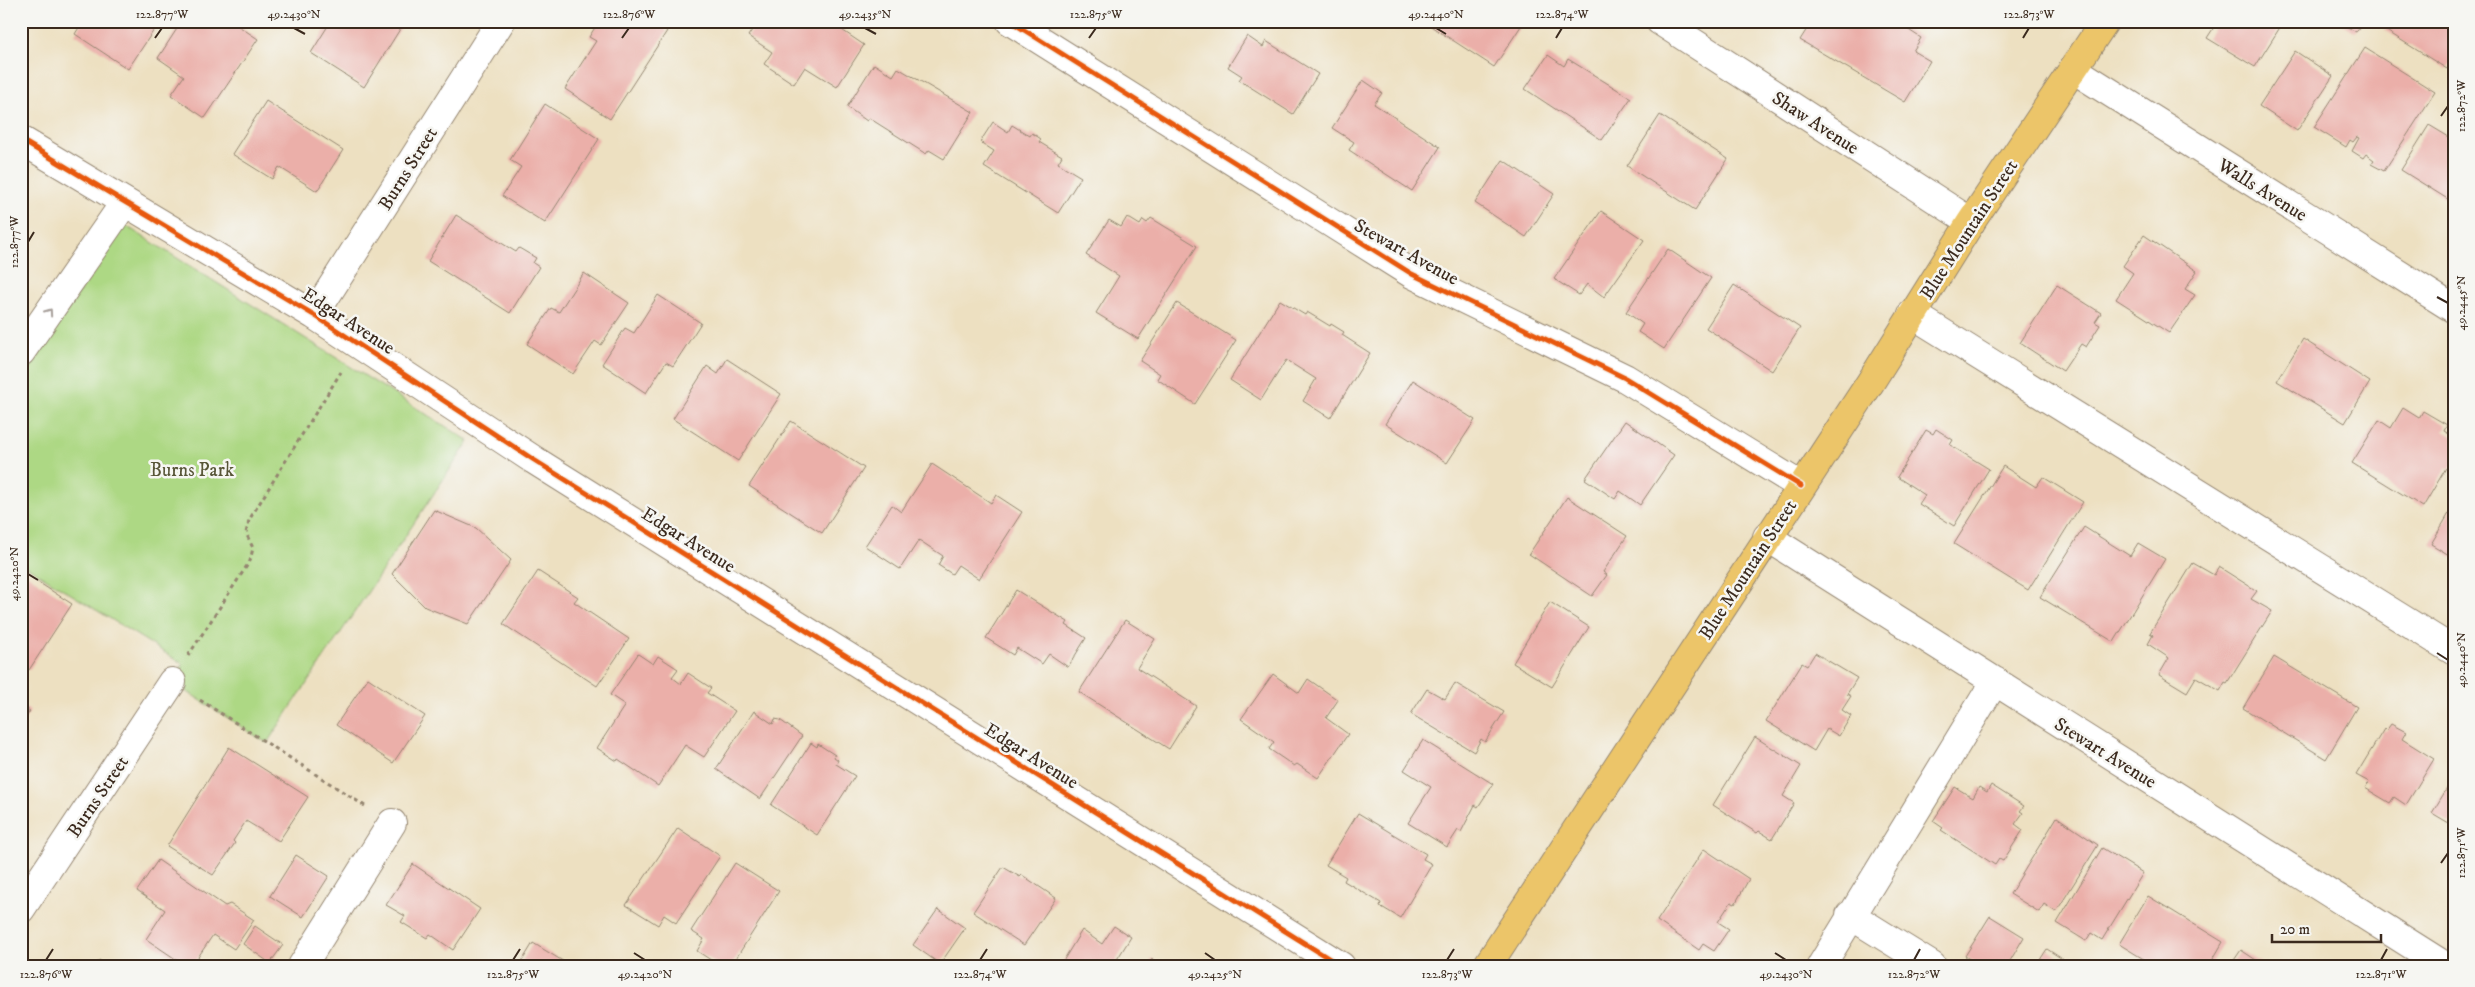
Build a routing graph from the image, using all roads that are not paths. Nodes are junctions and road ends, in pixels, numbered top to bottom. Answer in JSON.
{"nodes":[{"id":1,"x":501,"y":21,"type":"edge"},
{"id":2,"x":1010,"y":21,"type":"edge"},
{"id":3,"x":1660,"y":21,"type":"edge"},
{"id":4,"x":2105,"y":21,"type":"edge"},
{"id":5,"x":2073,"y":69,"type":"junction"},
{"id":6,"x":21,"y":140,"type":"edge"},
{"id":7,"x":125,"y":202,"type":"junction"},
{"id":8,"x":1972,"y":222,"type":"junction"},
{"id":9,"x":2454,"y":309,"type":"edge"},
{"id":10,"x":1912,"y":314,"type":"junction"},
{"id":11,"x":314,"y":315,"type":"junction"},
{"id":12,"x":21,"y":352,"type":"edge"},
{"id":13,"x":1801,"y":486,"type":"junction"},
{"id":14,"x":1767,"y":537,"type":"junction"},
{"id":15,"x":2454,"y":651,"type":"edge"},
{"id":16,"x":1995,"y":681,"type":"junction"},
{"id":17,"x":172,"y":682,"type":"road end"},
{"id":18,"x":392,"y":823,"type":"road end"},
{"id":19,"x":21,"y":910,"type":"edge"},
{"id":20,"x":1850,"y":915,"type":"junction"},
{"id":21,"x":306,"y":965,"type":"edge"},
{"id":22,"x":1341,"y":966,"type":"edge"},
{"id":23,"x":1487,"y":966,"type":"edge"},
{"id":24,"x":1821,"y":966,"type":"edge"},
{"id":25,"x":1932,"y":966,"type":"edge"},
{"id":26,"x":2445,"y":966,"type":"edge"}],
"edges":[{"from":1,"to":11,"type":"street","name":"Burns Street"},
{"from":2,"to":13,"type":"street","name":"Stewart Avenue"},
{"from":3,"to":8,"type":"street","name":"Shaw Avenue"},
{"from":4,"to":5,"type":"main road","name":"Blue Mountain Street"},
{"from":5,"to":8,"type":"main road","name":"Blue Mountain Street"},
{"from":5,"to":9,"type":"street","name":"Walls Avenue"},
{"from":6,"to":7,"type":"street","name":"Edgar Avenue"},
{"from":7,"to":11,"type":"street","name":"Edgar Avenue"},
{"from":12,"to":7,"type":"street","one_way":true},
{"from":8,"to":10,"type":"main road","name":"Blue Mountain Street"},
{"from":10,"to":13,"type":"main road","name":"Blue Mountain Street"},
{"from":10,"to":15,"type":"street"},
{"from":11,"to":22,"type":"street","name":"Edgar Avenue"},
{"from":13,"to":14,"type":"main road","name":"Blue Mountain Street"},
{"from":14,"to":16,"type":"street","name":"Stewart Avenue"},
{"from":14,"to":23,"type":"main road","name":"Blue Mountain Street"},
{"from":16,"to":20,"type":"street"},
{"from":16,"to":26,"type":"street","name":"Stewart Avenue"},
{"from":17,"to":19,"type":"street","name":"Burns Street"},
{"from":18,"to":21,"type":"street"},
{"from":20,"to":24,"type":"street"},
{"from":20,"to":25,"type":"street"}]}
